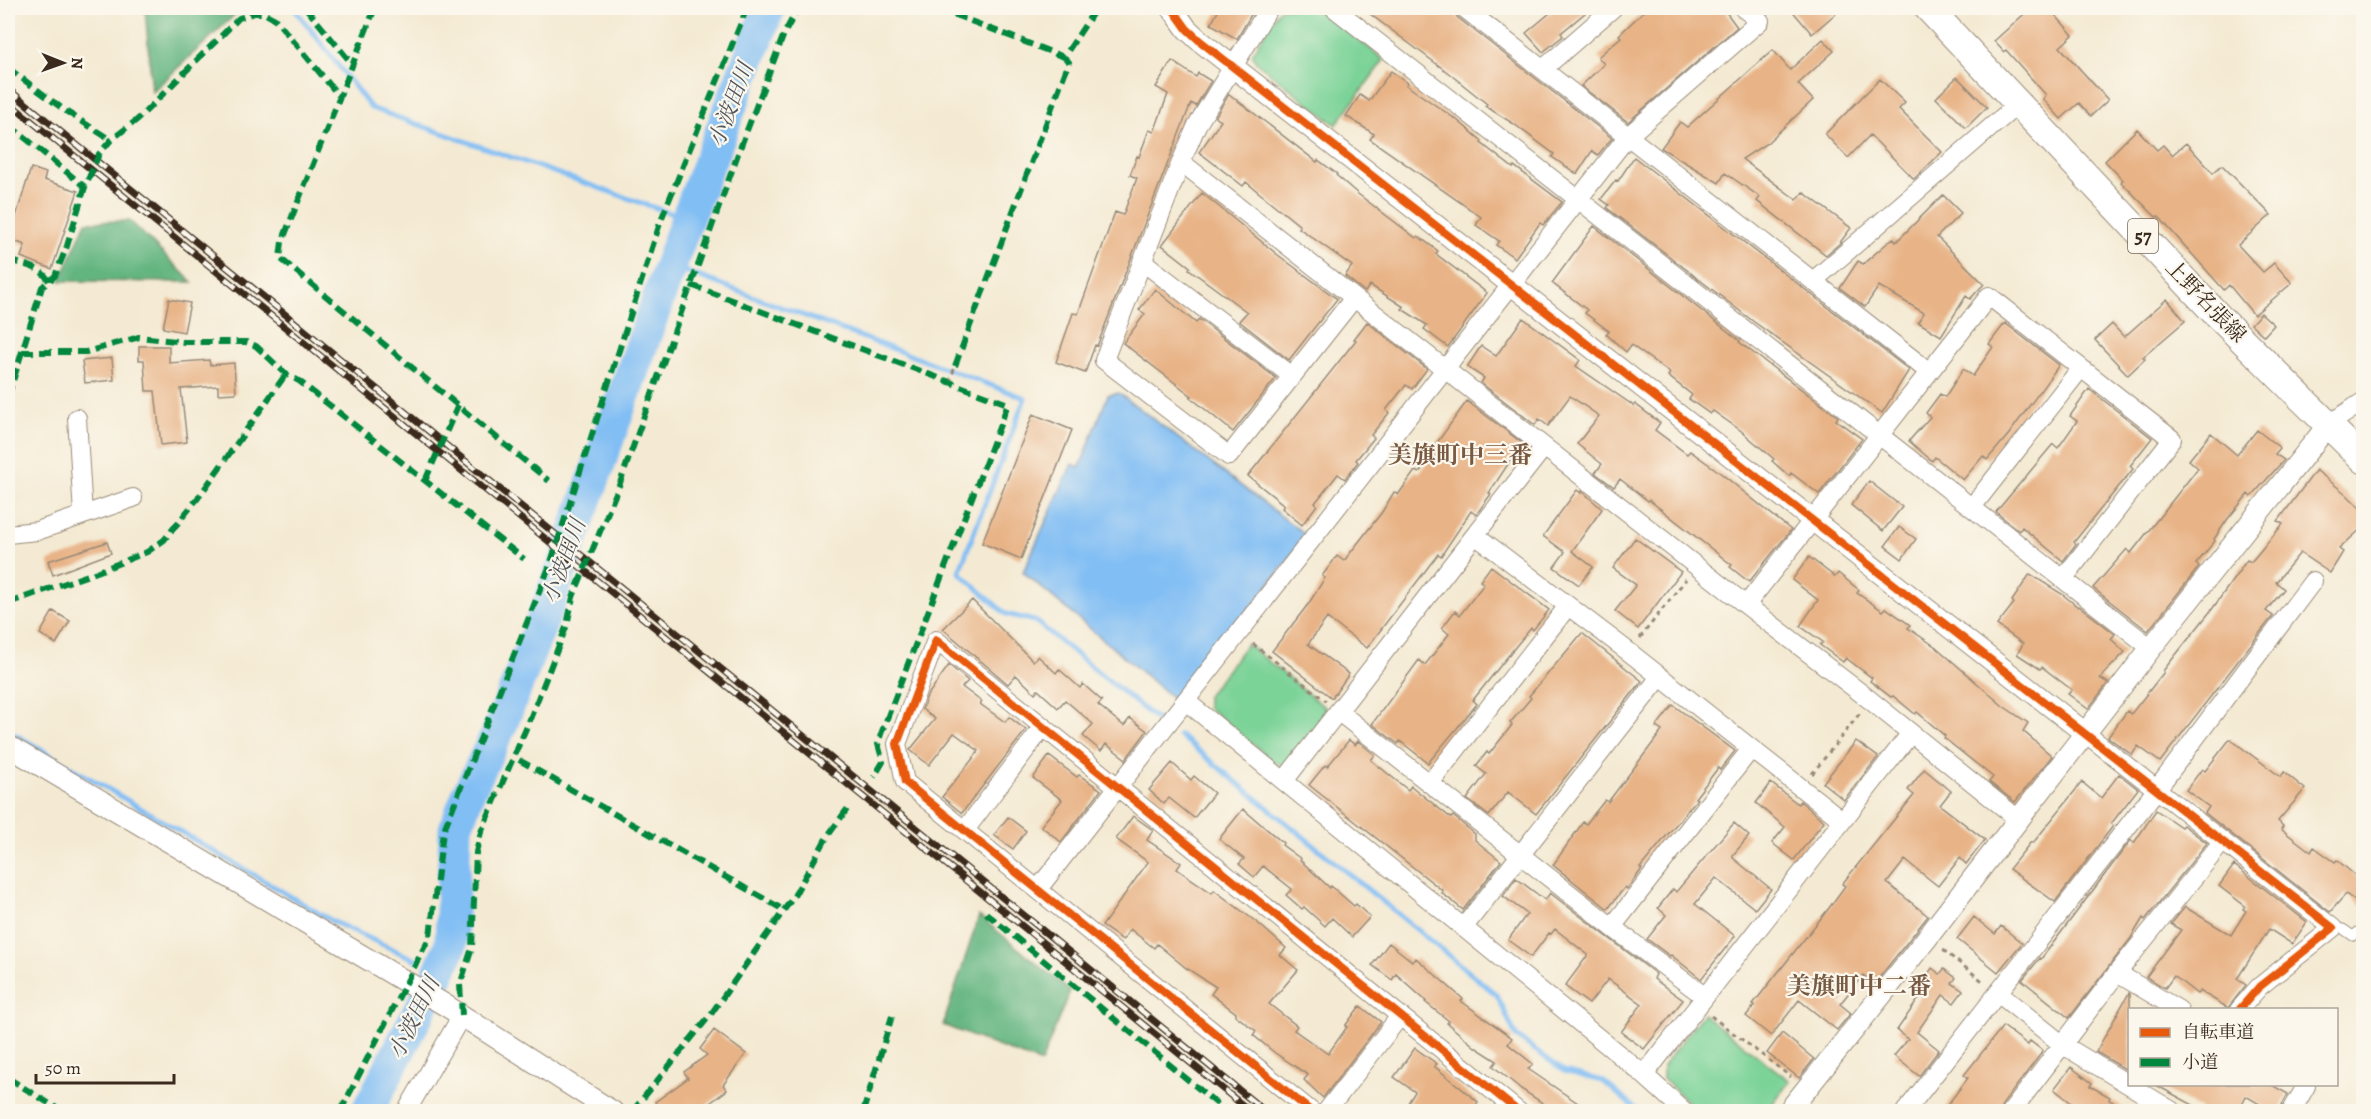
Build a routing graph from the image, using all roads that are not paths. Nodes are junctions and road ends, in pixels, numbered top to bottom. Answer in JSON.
{"nodes":[{"id":1,"x":1172,"y":8,"type":"edge"},
{"id":2,"x":1269,"y":8,"type":"edge"},
{"id":3,"x":1334,"y":8,"type":"edge"},
{"id":4,"x":1464,"y":8,"type":"edge"},
{"id":5,"x":1613,"y":8,"type":"edge"},
{"id":6,"x":1743,"y":8,"type":"edge"},
{"id":7,"x":1928,"y":8,"type":"edge"},
{"id":8,"x":1233,"y":66,"type":"junction"},
{"id":9,"x":1542,"y":69,"type":"junction"},
{"id":10,"x":2019,"y":103,"type":"junction"},
{"id":11,"x":1627,"y":137,"type":"junction"},
{"id":12,"x":1181,"y":162,"type":"junction"},
{"id":13,"x":1580,"y":199,"type":"junction"},
{"id":14,"x":1142,"y":261,"type":"junction"},
{"id":15,"x":1813,"y":281,"type":"junction"},
{"id":16,"x":1512,"y":284,"type":"junction"},
{"id":17,"x":1354,"y":298,"type":"junction"},
{"id":18,"x":2081,"y":368,"type":"junction"},
{"id":19,"x":1446,"y":370,"type":"junction"},
{"id":20,"x":1928,"y":371,"type":"junction"},
{"id":21,"x":1292,"y":376,"type":"junction"},
{"id":22,"x":2364,"y":401,"type":"edge"},
{"id":23,"x":77,"y":418,"type":"dead end"},
{"id":24,"x":2329,"y":424,"type":"junction"},
{"id":25,"x":1879,"y":436,"type":"junction"},
{"id":26,"x":1544,"y":447,"type":"junction"},
{"id":27,"x":2364,"y":460,"type":"edge"},
{"id":28,"x":133,"y":498,"type":"dead end"},
{"id":29,"x":1972,"y":507,"type":"junction"},
{"id":30,"x":83,"y":515,"type":"junction"},
{"id":31,"x":1814,"y":520,"type":"junction"},
{"id":32,"x":8,"y":534,"type":"edge"},
{"id":33,"x":1475,"y":535,"type":"junction"},
{"id":34,"x":2063,"y":579,"type":"junction"},
{"id":35,"x":2313,"y":581,"type":"dead end"},
{"id":36,"x":1746,"y":605,"type":"junction"},
{"id":37,"x":1568,"y":606,"type":"junction"},
{"id":38,"x":2151,"y":648,"type":"junction"},
{"id":39,"x":1660,"y":677,"type":"junction"},
{"id":40,"x":1187,"y":702,"type":"junction"},
{"id":41,"x":1339,"y":712,"type":"junction"},
{"id":42,"x":1043,"y":727,"type":"junction"},
{"id":43,"x":1911,"y":733,"type":"junction"},
{"id":44,"x":2085,"y":733,"type":"junction"},
{"id":45,"x":8,"y":746,"type":"edge"},
{"id":46,"x":1751,"y":749,"type":"junction"},
{"id":47,"x":1284,"y":781,"type":"junction"},
{"id":48,"x":1430,"y":783,"type":"junction"},
{"id":49,"x":1119,"y":787,"type":"junction"},
{"id":50,"x":2157,"y":789,"type":"junction"},
{"id":51,"x":2018,"y":819,"type":"junction"},
{"id":52,"x":1842,"y":820,"type":"junction"},
{"id":53,"x":964,"y":830,"type":"junction"},
{"id":54,"x":2223,"y":841,"type":"junction"},
{"id":55,"x":1520,"y":855,"type":"junction"},
{"id":56,"x":1038,"y":890,"type":"junction"},
{"id":57,"x":1612,"y":927,"type":"junction"},
{"id":58,"x":2364,"y":927,"type":"edge"},
{"id":59,"x":1462,"y":928,"type":"junction"},
{"id":60,"x":2334,"y":928,"type":"junction"},
{"id":61,"x":2117,"y":973,"type":"junction"},
{"id":62,"x":1998,"y":993,"type":"junction"},
{"id":63,"x":1701,"y":1001,"type":"junction"},
{"id":64,"x":2176,"y":1008,"type":"edge"},
{"id":65,"x":2241,"y":1008,"type":"edge"},
{"id":66,"x":453,"y":1010,"type":"junction"},
{"id":67,"x":1400,"y":1016,"type":"junction"},
{"id":68,"x":2063,"y":1045,"type":"junction"},
{"id":69,"x":1644,"y":1075,"type":"junction"},
{"id":70,"x":2128,"y":1084,"type":"edge"},
{"id":71,"x":2131,"y":1086,"type":"edge"},
{"id":72,"x":2306,"y":1086,"type":"edge"},
{"id":73,"x":2296,"y":1110,"type":"edge"},
{"id":74,"x":406,"y":1112,"type":"edge"},
{"id":75,"x":613,"y":1112,"type":"edge"},
{"id":76,"x":1312,"y":1112,"type":"edge"},
{"id":77,"x":1326,"y":1112,"type":"edge"},
{"id":78,"x":1519,"y":1112,"type":"edge"},
{"id":79,"x":1685,"y":1112,"type":"edge"},
{"id":80,"x":1788,"y":1112,"type":"edge"},
{"id":81,"x":1905,"y":1112,"type":"edge"},
{"id":82,"x":2010,"y":1112,"type":"edge"},
{"id":83,"x":2174,"y":1112,"type":"edge"}],
"edges":[{"from":1,"to":8,"type":"street"},
{"from":2,"to":8,"type":"street"},
{"from":3,"to":13,"type":"street"},
{"from":4,"to":9,"type":"street"},
{"from":5,"to":9,"type":"street"},
{"from":6,"to":11,"type":"street"},
{"from":7,"to":10,"type":"main road","name":"上野名張線","number":"57"},
{"from":8,"to":12,"type":"street"},
{"from":8,"to":16,"type":"street"},
{"from":9,"to":11,"type":"street"},
{"from":10,"to":15,"type":"street"},
{"from":10,"to":24,"type":"main road","name":"上野名張線","number":"57"},
{"from":11,"to":13,"type":"street"},
{"from":11,"to":15,"type":"street"},
{"from":12,"to":14,"type":"street"},
{"from":12,"to":17,"type":"street"},
{"from":13,"to":16,"type":"street"},
{"from":13,"to":25,"type":"street"},
{"from":14,"to":21,"type":"street"},
{"from":14,"to":21,"type":"street"},
{"from":15,"to":20,"type":"street"},
{"from":16,"to":19,"type":"street"},
{"from":16,"to":31,"type":"street"},
{"from":17,"to":19,"type":"street"},
{"from":17,"to":21,"type":"street"},
{"from":18,"to":20,"type":"street"},
{"from":18,"to":29,"type":"street"},
{"from":18,"to":34,"type":"street"},
{"from":19,"to":26,"type":"street"},
{"from":19,"to":40,"type":"street"},
{"from":20,"to":25,"type":"street"},
{"from":22,"to":24,"type":"street"},
{"from":23,"to":30,"type":"street"},
{"from":24,"to":27,"type":"main road","name":"上野名張線","number":"57"},
{"from":24,"to":38,"type":"street"},
{"from":25,"to":29,"type":"street"},
{"from":25,"to":31,"type":"street"},
{"from":26,"to":33,"type":"street"},
{"from":26,"to":36,"type":"street"},
{"from":28,"to":30,"type":"street"},
{"from":29,"to":34,"type":"street"},
{"from":30,"to":32,"type":"street"},
{"from":31,"to":36,"type":"street"},
{"from":31,"to":44,"type":"street"},
{"from":33,"to":37,"type":"street"},
{"from":33,"to":41,"type":"street"},
{"from":34,"to":38,"type":"street"},
{"from":35,"to":50,"type":"street"},
{"from":36,"to":43,"type":"street"},
{"from":37,"to":39,"type":"street"},
{"from":37,"to":48,"type":"street"},
{"from":38,"to":44,"type":"street"},
{"from":39,"to":46,"type":"street"},
{"from":39,"to":55,"type":"street"},
{"from":40,"to":47,"type":"street"},
{"from":40,"to":49,"type":"street"},
{"from":41,"to":47,"type":"street"},
{"from":41,"to":48,"type":"street"},
{"from":42,"to":49,"type":"street"},
{"from":42,"to":53,"type":"street"},
{"from":42,"to":53,"type":"street"},
{"from":43,"to":51,"type":"street"},
{"from":43,"to":52,"type":"street"},
{"from":44,"to":50,"type":"street"},
{"from":44,"to":51,"type":"street"},
{"from":45,"to":66,"type":"street"},
{"from":46,"to":52,"type":"street"},
{"from":46,"to":57,"type":"street"},
{"from":47,"to":59,"type":"street"},
{"from":48,"to":55,"type":"street"},
{"from":49,"to":56,"type":"street"},
{"from":49,"to":67,"type":"street"},
{"from":50,"to":54,"type":"street"},
{"from":50,"to":62,"type":"street"},
{"from":51,"to":80,"type":"street"},
{"from":52,"to":63,"type":"street"},
{"from":53,"to":56,"type":"street"},
{"from":54,"to":60,"type":"street"},
{"from":54,"to":61,"type":"street"},
{"from":55,"to":57,"type":"street"},
{"from":55,"to":59,"type":"street"},
{"from":56,"to":76,"type":"street"},
{"from":57,"to":63,"type":"street"},
{"from":58,"to":60,"type":"lane"},
{"from":59,"to":69,"type":"street"},
{"from":60,"to":65,"type":"street"},
{"from":61,"to":64,"type":"street"},
{"from":61,"to":68,"type":"street"},
{"from":62,"to":68,"type":"street"},
{"from":62,"to":81,"type":"street"},
{"from":63,"to":69,"type":"street"},
{"from":66,"to":74,"type":"street"},
{"from":66,"to":75,"type":"street"},
{"from":67,"to":77,"type":"street"},
{"from":67,"to":78,"type":"street"},
{"from":68,"to":70,"type":"street"},
{"from":68,"to":82,"type":"street"},
{"from":69,"to":79,"type":"street"},
{"from":71,"to":83,"type":"street"},
{"from":72,"to":73,"type":"street"}]}
